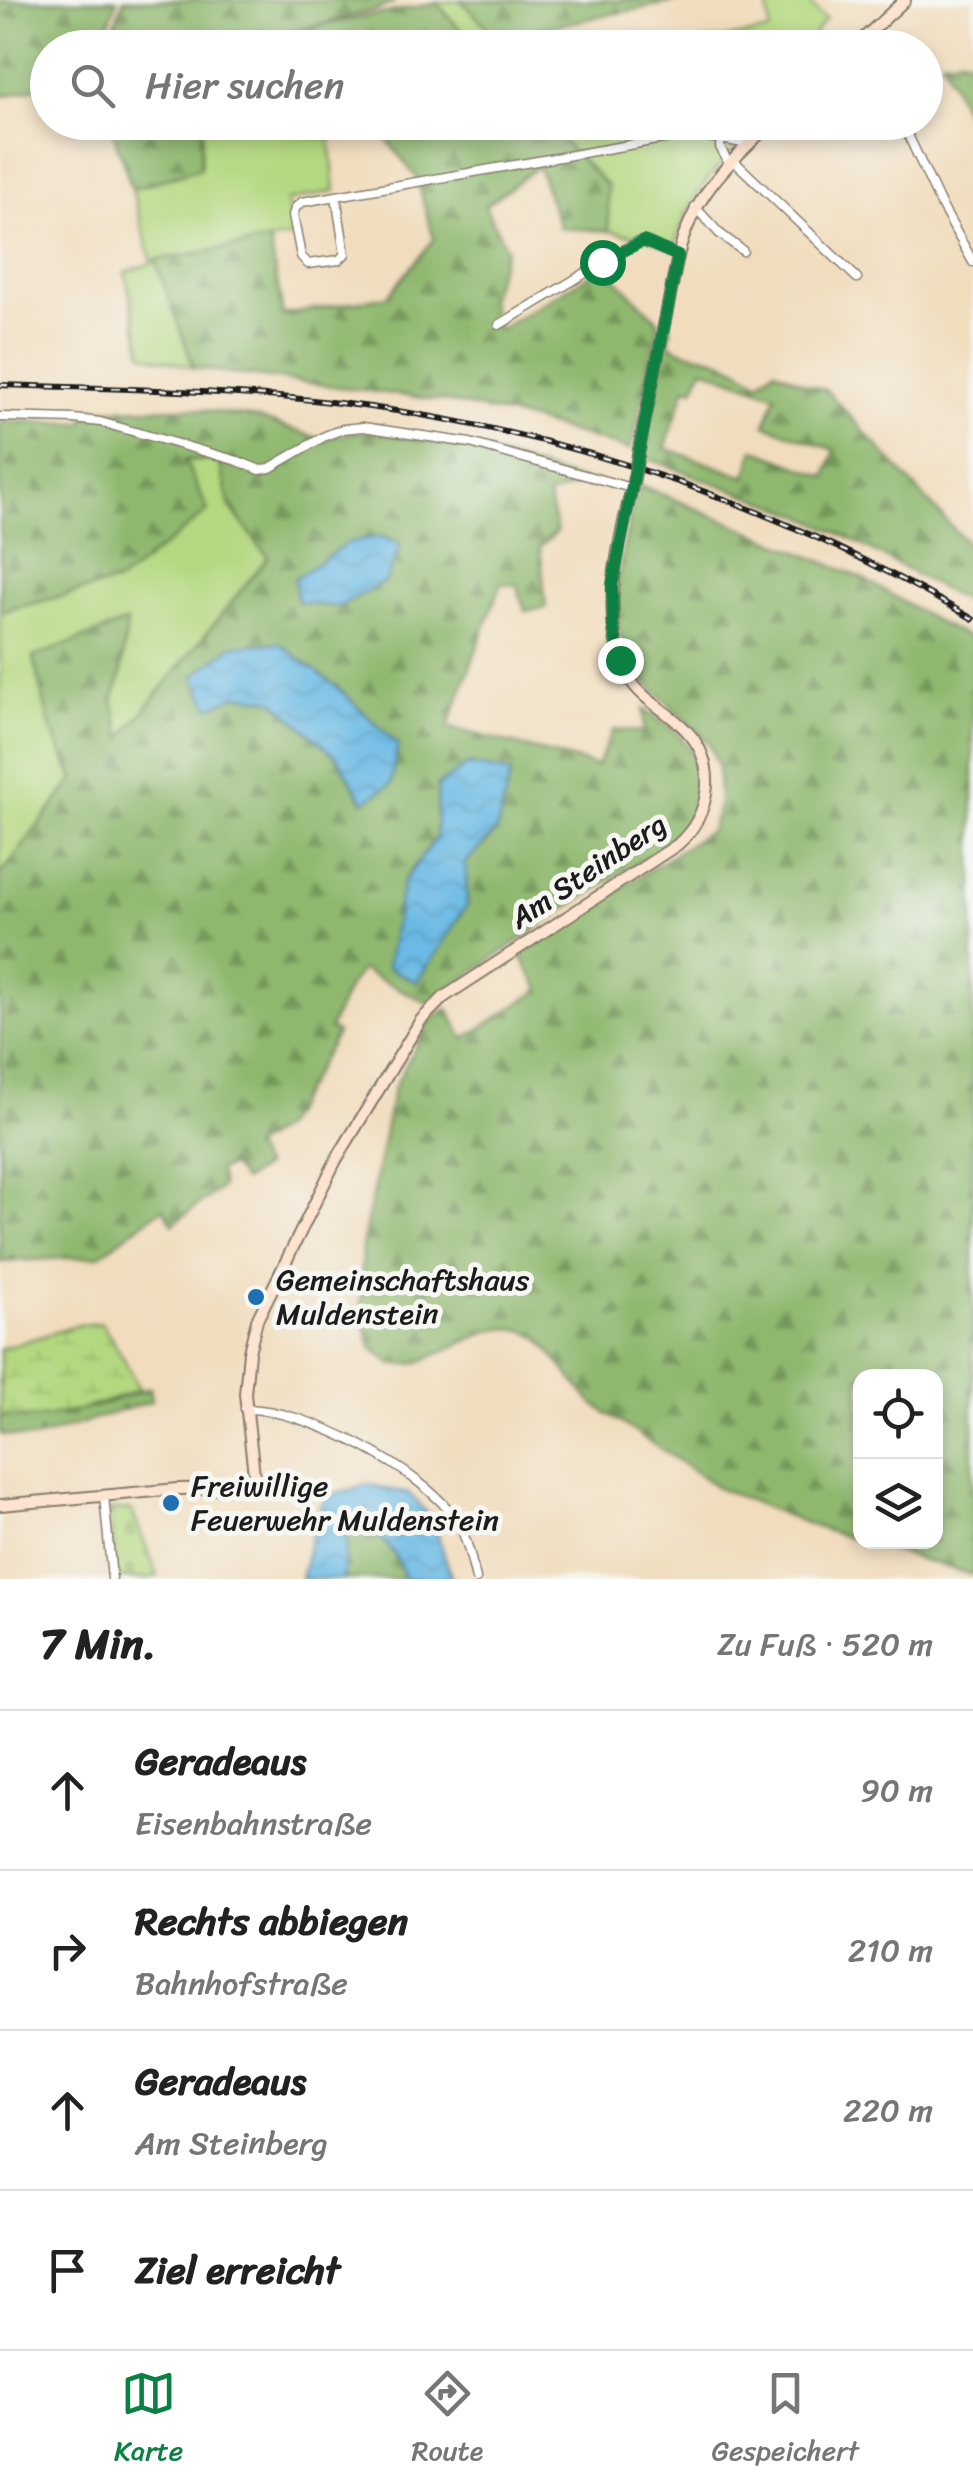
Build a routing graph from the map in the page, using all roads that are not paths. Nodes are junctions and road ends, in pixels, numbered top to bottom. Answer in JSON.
{"nodes":[{"id":1,"x":905,"y":0,"type":"edge"},
{"id":2,"x":877,"y":30,"type":"edge"},
{"id":3,"x":658,"y":140,"type":"edge"},
{"id":4,"x":721,"y":140,"type":"edge"},
{"id":5,"x":727,"y":140,"type":"edge"},
{"id":6,"x":753,"y":140,"type":"edge"},
{"id":7,"x":910,"y":140,"type":"edge"},
{"id":8,"x":749,"y":144,"type":"junction"},
{"id":9,"x":731,"y":162,"type":"junction"},
{"id":10,"x":336,"y":196,"type":"junction"},
{"id":11,"x":695,"y":207,"type":"junction"},
{"id":12,"x":742,"y":251,"type":"dead end"},
{"id":13,"x":678,"y":256,"type":"junction"},
{"id":14,"x":973,"y":262,"type":"edge"},
{"id":15,"x":857,"y":278,"type":"dead end"},
{"id":16,"x":500,"y":325,"type":"dead end"},
{"id":17,"x":0,"y":417,"type":"edge"},
{"id":18,"x":632,"y":483,"type":"junction"},
{"id":19,"x":245,"y":1409,"type":"junction"},
{"id":20,"x":104,"y":1496,"type":"junction"},
{"id":21,"x":0,"y":1506,"type":"edge"},
{"id":22,"x":112,"y":1579,"type":"edge"},
{"id":23,"x":476,"y":1579,"type":"edge"}],
"edges":[{"from":1,"to":2,"type":"main road"},
{"from":3,"to":10,"type":"street"},
{"from":4,"to":9,"type":"street"},
{"from":5,"to":8,"type":"street"},
{"from":6,"to":8,"type":"main road","name":"Am Steinberg"},
{"from":7,"to":14,"type":"street"},
{"from":8,"to":9,"type":"main road","name":"Am Steinberg"},
{"from":9,"to":11,"type":"main road","name":"Am Steinberg"},
{"from":9,"to":15,"type":"street"},
{"from":10,"to":10,"type":"street"},
{"from":11,"to":12,"type":"street"},
{"from":11,"to":13,"type":"main road","name":"Am Steinberg"},
{"from":13,"to":16,"type":"street"},
{"from":13,"to":18,"type":"main road","name":"Am Steinberg","bridge":true},
{"from":17,"to":18,"type":"street"},
{"from":18,"to":19,"type":"main road","name":"Am Steinberg"},
{"from":19,"to":20,"type":"main road","name":"Am Steinberg"},
{"from":19,"to":23,"type":"street"},
{"from":20,"to":21,"type":"main road"},
{"from":20,"to":22,"type":"street"}]}
